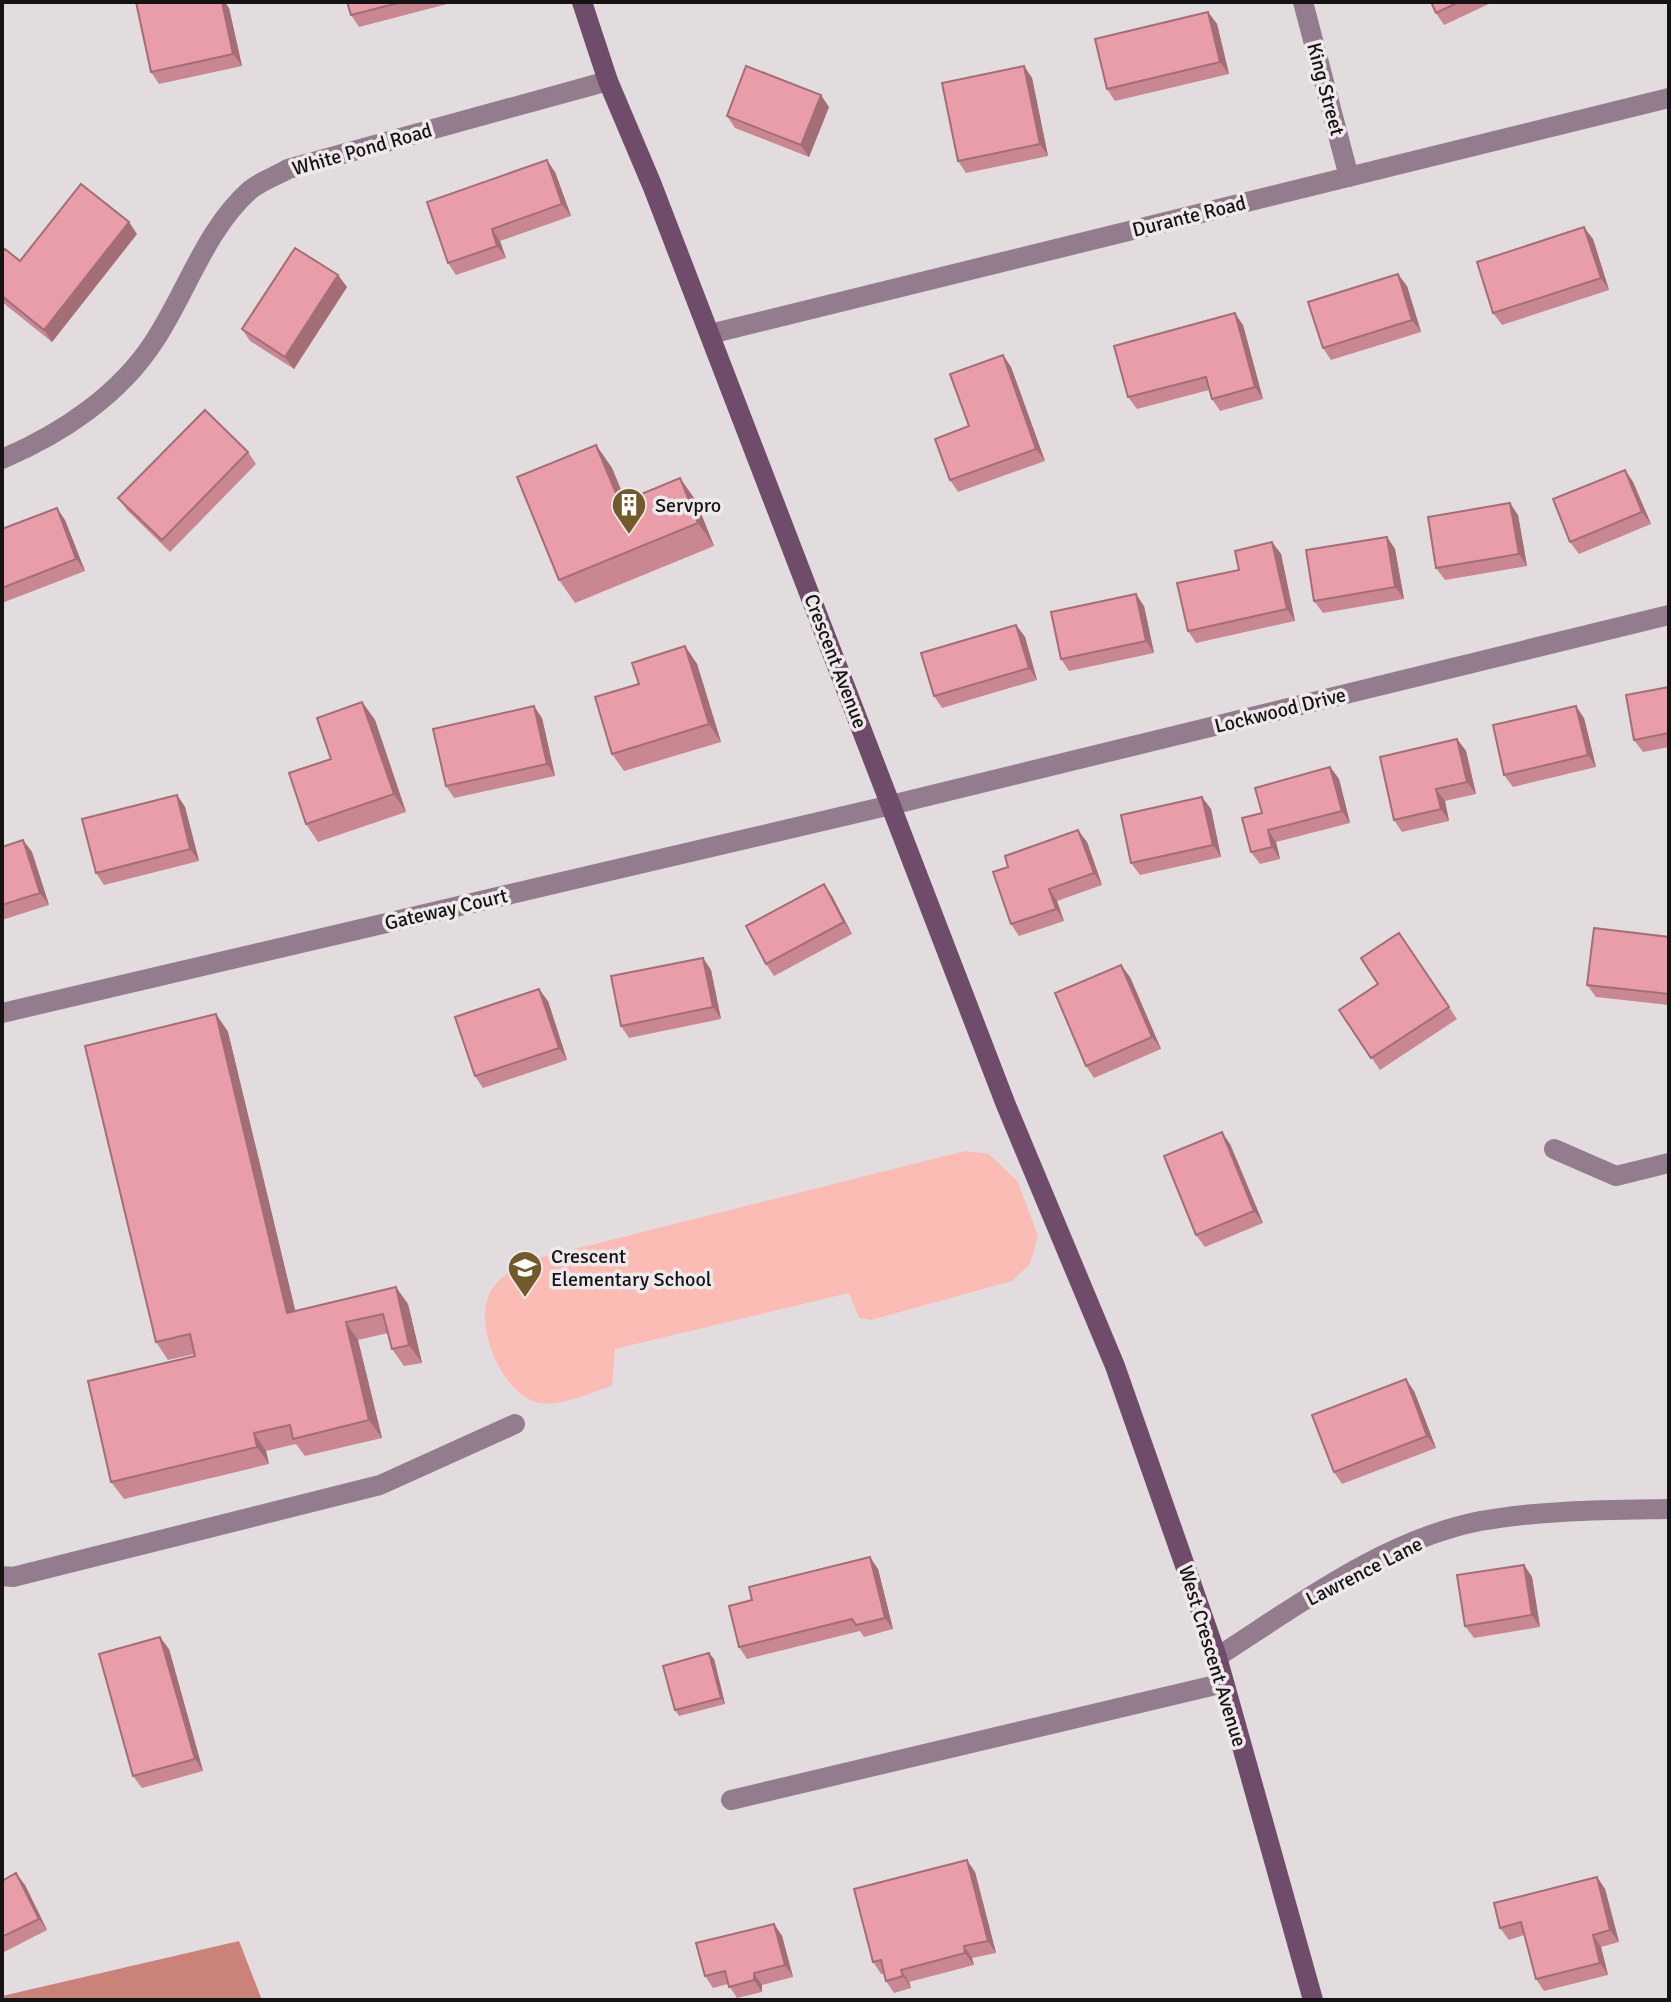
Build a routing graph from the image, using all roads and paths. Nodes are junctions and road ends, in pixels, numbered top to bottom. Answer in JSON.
{"nodes":[{"id":1,"x":582,"y":2,"type":"edge"},
{"id":2,"x":1303,"y":2,"type":"edge"},
{"id":3,"x":608,"y":81,"type":"junction"},
{"id":4,"x":1669,"y":98,"type":"edge"},
{"id":5,"x":1349,"y":177,"type":"junction"},
{"id":6,"x":710,"y":334,"type":"junction"},
{"id":7,"x":2,"y":459,"type":"edge"},
{"id":8,"x":1669,"y":615,"type":"edge"},
{"id":9,"x":891,"y":805,"type":"junction"},
{"id":10,"x":2,"y":1013,"type":"edge"},
{"id":11,"x":1554,"y":1149,"type":"dead end"},
{"id":12,"x":1669,"y":1163,"type":"edge"},
{"id":13,"x":1096,"y":1318,"type":"joint"},
{"id":14,"x":515,"y":1424,"type":"dead end"},
{"id":15,"x":1668,"y":1509,"type":"edge"},
{"id":16,"x":2,"y":1576,"type":"edge"},
{"id":17,"x":1217,"y":1657,"type":"junction"},
{"id":18,"x":1224,"y":1683,"type":"junction"},
{"id":19,"x":731,"y":1800,"type":"dead end"},
{"id":20,"x":1313,"y":2000,"type":"edge"}],
"edges":[{"from":1,"to":3,"type":"main road","name":"Crescent Avenue"},
{"from":2,"to":5,"type":"street","name":"King Street"},
{"from":3,"to":6,"type":"main road","name":"Crescent Avenue"},
{"from":3,"to":7,"type":"street","name":"White Pond Road"},
{"from":4,"to":5,"type":"street","name":"Durante Road"},
{"from":5,"to":6,"type":"street","name":"Durante Road"},
{"from":6,"to":9,"type":"main road","name":"Crescent Avenue"},
{"from":8,"to":9,"type":"street","name":"Lockwood Drive"},
{"from":9,"to":10,"type":"street","name":"Gateway Court"},
{"from":9,"to":13,"type":"main road","name":"Crescent Avenue"},
{"from":11,"to":12,"type":"street"},
{"from":13,"to":17,"type":"main road","name":"West Crescent Avenue"},
{"from":14,"to":16,"type":"street"},
{"from":15,"to":17,"type":"street","name":"Lawrence Lane"},
{"from":17,"to":18,"type":"main road","name":"West Crescent Avenue"},
{"from":18,"to":19,"type":"street"},
{"from":18,"to":20,"type":"main road","name":"West Crescent Avenue"}]}
